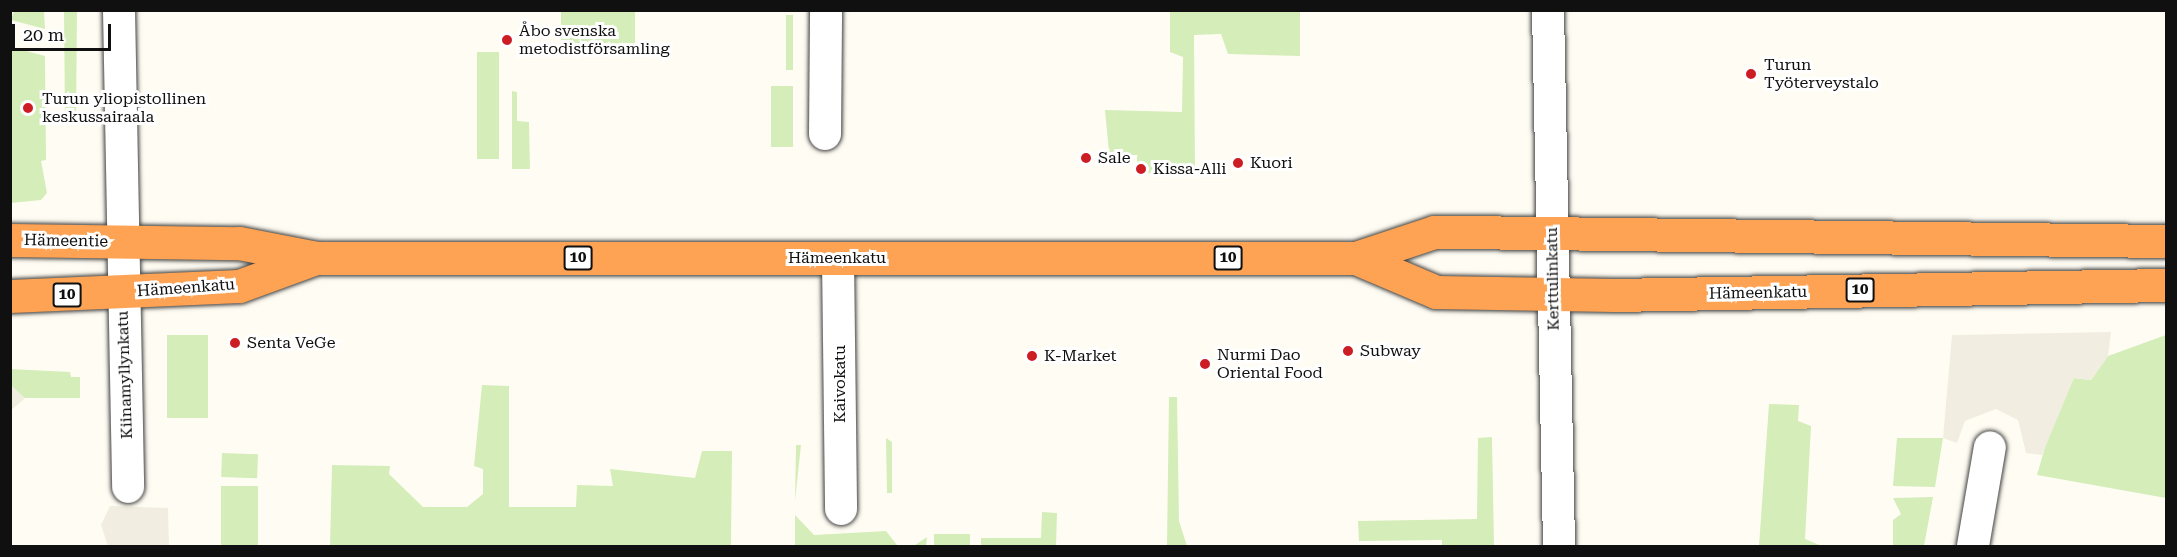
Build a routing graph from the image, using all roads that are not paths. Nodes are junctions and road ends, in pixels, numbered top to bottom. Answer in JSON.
{"nodes":[{"id":1,"x":119,"y":10,"type":"edge"},
{"id":2,"x":826,"y":10,"type":"edge"},
{"id":3,"x":1548,"y":10,"type":"edge"},
{"id":4,"x":825,"y":134,"type":"dead end"},
{"id":5,"x":1552,"y":233,"type":"junction"},
{"id":6,"x":10,"y":240,"type":"edge"},
{"id":7,"x":2166,"y":241,"type":"edge"},
{"id":8,"x":121,"y":242,"type":"junction"},
{"id":9,"x":317,"y":258,"type":"junction"},
{"id":10,"x":838,"y":258,"type":"junction"},
{"id":11,"x":1356,"y":258,"type":"junction"},
{"id":12,"x":2166,"y":285,"type":"edge"},
{"id":13,"x":123,"y":293,"type":"junction"},
{"id":14,"x":1553,"y":294,"type":"junction"},
{"id":15,"x":10,"y":296,"type":"edge"},
{"id":16,"x":1990,"y":447,"type":"dead end"},
{"id":17,"x":128,"y":487,"type":"dead end"},
{"id":18,"x":841,"y":509,"type":"dead end"},
{"id":19,"x":1559,"y":546,"type":"edge"},
{"id":20,"x":1973,"y":546,"type":"edge"}],
"edges":[{"from":1,"to":8,"type":"street","name":"Kiinamyllynkatu"},
{"from":2,"to":4,"type":"street"},
{"from":3,"to":5,"type":"street","name":"Kerttulinkatu"},
{"from":5,"to":7,"type":"highway","name":"Hämeenkatu","number":"10"},
{"from":5,"to":11,"type":"highway","name":"Hämeenkatu","number":"10"},
{"from":5,"to":14,"type":"street","name":"Kerttulinkatu"},
{"from":6,"to":8,"type":"highway","name":"Hämeentie","number":"10"},
{"from":8,"to":9,"type":"highway","name":"Hämeenkatu","number":"10"},
{"from":8,"to":13,"type":"street","name":"Kiinamyllynkatu"},
{"from":9,"to":10,"type":"highway","name":"Hämeenkatu","number":"10"},
{"from":9,"to":13,"type":"highway","name":"Hämeenkatu","number":"10"},
{"from":10,"to":11,"type":"highway","name":"Hämeenkatu","number":"10"},
{"from":10,"to":18,"type":"street","name":"Kaivokatu"},
{"from":11,"to":14,"type":"highway","name":"Hämeenkatu","number":"10"},
{"from":12,"to":14,"type":"highway","name":"Hämeenkatu","number":"10"},
{"from":13,"to":15,"type":"highway","number":"10"},
{"from":13,"to":17,"type":"street","name":"Kiinamyllynkatu"},
{"from":14,"to":19,"type":"street","name":"Kerttulinkatu"},
{"from":16,"to":20,"type":"street"}]}
